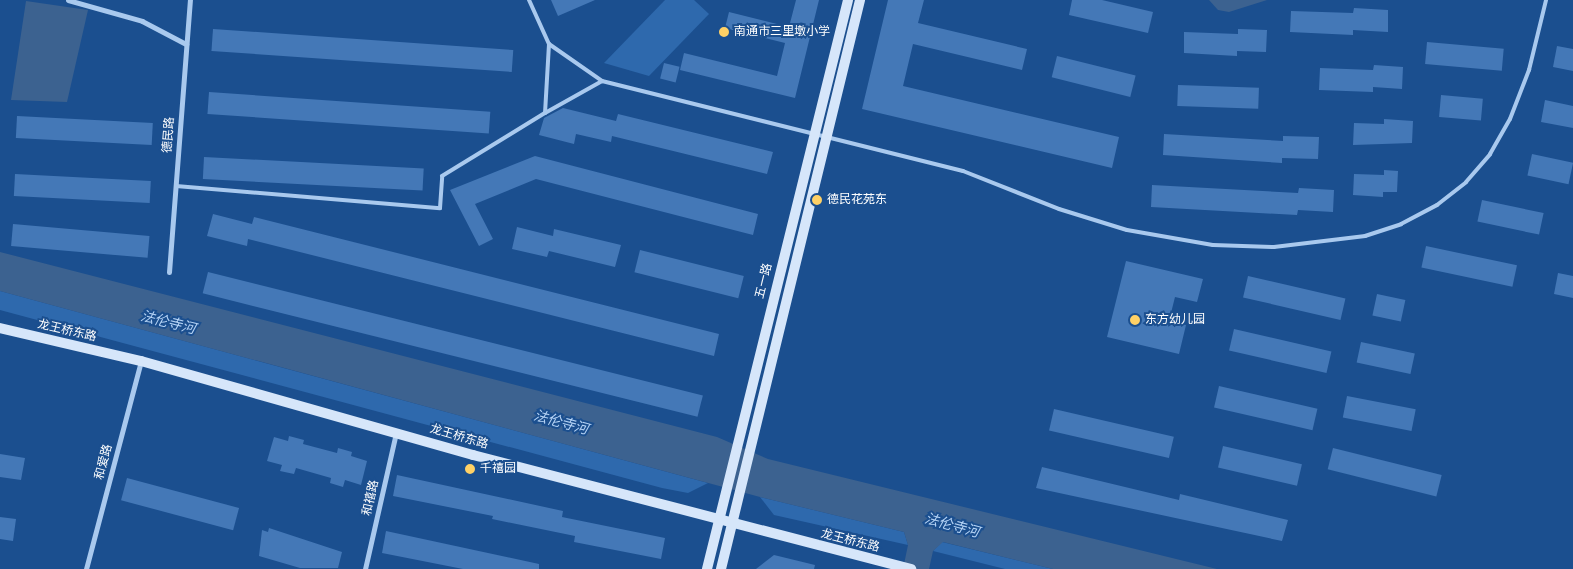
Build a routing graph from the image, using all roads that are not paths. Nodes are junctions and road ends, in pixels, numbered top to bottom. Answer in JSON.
{"nodes":[{"id":1,"x":68,"y":0,"type":"edge"},
{"id":2,"x":190,"y":0,"type":"edge"},
{"id":3,"x":529,"y":0,"type":"edge"},
{"id":4,"x":848,"y":0,"type":"edge"},
{"id":5,"x":860,"y":0,"type":"edge"},
{"id":6,"x":1546,"y":0,"type":"edge"},
{"id":7,"x":186,"y":44,"type":"junction"},
{"id":8,"x":549,"y":44,"type":"junction"},
{"id":9,"x":602,"y":80,"type":"junction"},
{"id":10,"x":545,"y":113,"type":"junction"},
{"id":11,"x":814,"y":134,"type":"junction"},
{"id":12,"x":826,"y":137,"type":"junction"},
{"id":13,"x":176,"y":186,"type":"junction"},
{"id":14,"x":169,"y":272,"type":"dead end"},
{"id":15,"x":0,"y":328,"type":"edge"},
{"id":16,"x":141,"y":361,"type":"junction"},
{"id":17,"x":396,"y":432,"type":"junction"},
{"id":18,"x":718,"y":520,"type":"junction"},
{"id":19,"x":731,"y":524,"type":"junction"},
{"id":20,"x":86,"y":569,"type":"edge"},
{"id":21,"x":365,"y":569,"type":"edge"},
{"id":22,"x":707,"y":569,"type":"edge"},
{"id":23,"x":721,"y":569,"type":"edge"},
{"id":24,"x":911,"y":569,"type":"edge"}],
"edges":[{"from":1,"to":7,"type":"street"},
{"from":2,"to":7,"type":"street","name":"德民路"},
{"from":3,"to":8,"type":"lane"},
{"from":4,"to":11,"type":"main road","name":"五一路"},
{"from":5,"to":12,"type":"main road","name":"五一路"},
{"from":6,"to":12,"type":"lane"},
{"from":7,"to":13,"type":"street","name":"德民路"},
{"from":8,"to":9,"type":"lane"},
{"from":8,"to":10,"type":"lane"},
{"from":9,"to":10,"type":"lane"},
{"from":9,"to":11,"type":"lane"},
{"from":10,"to":13,"type":"lane"},
{"from":11,"to":12,"type":"lane"},
{"from":11,"to":18,"type":"main road","name":"五一路"},
{"from":12,"to":19,"type":"main road","name":"五一路"},
{"from":13,"to":14,"type":"street","name":"德民路"},
{"from":15,"to":16,"type":"main road","name":"龙王桥东路"},
{"from":16,"to":17,"type":"main road","name":"龙王桥东路"},
{"from":16,"to":20,"type":"street","name":"和爱路"},
{"from":17,"to":18,"type":"main road","name":"龙王桥东路"},
{"from":17,"to":21,"type":"street","name":"和禧路"},
{"from":18,"to":19,"type":"main road","name":"龙王桥东路"},
{"from":18,"to":22,"type":"main road","name":"五一路"},
{"from":19,"to":23,"type":"main road","name":"五一路"},
{"from":19,"to":24,"type":"main road","name":"龙王桥东路"}]}
